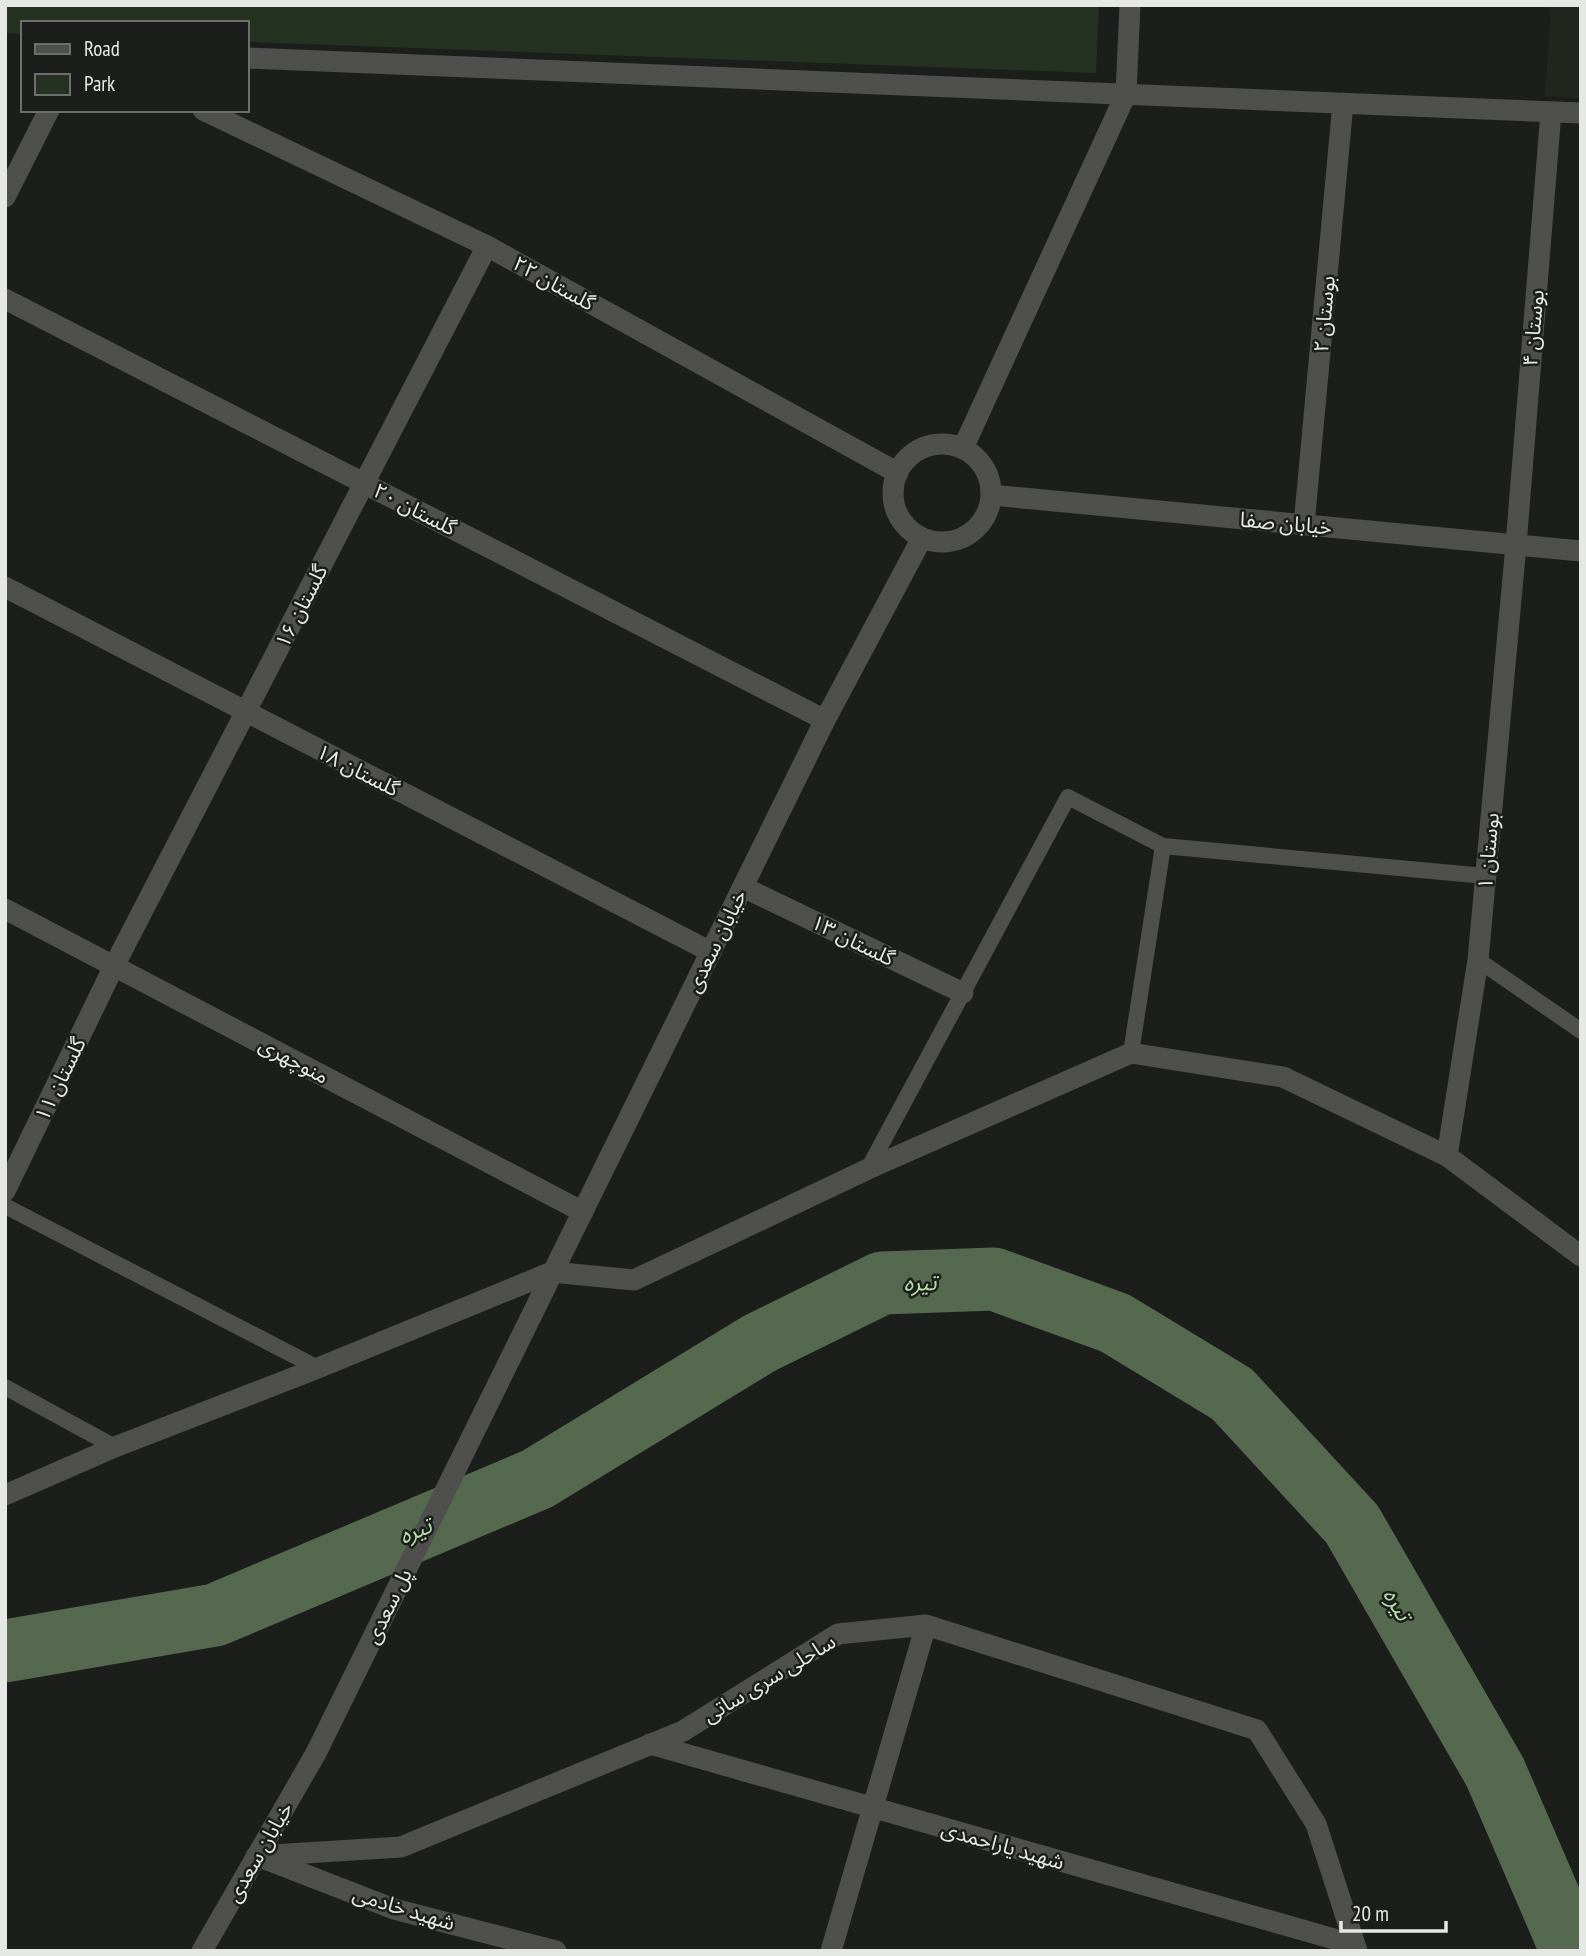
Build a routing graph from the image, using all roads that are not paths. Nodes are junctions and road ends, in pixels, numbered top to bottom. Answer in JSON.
{"nodes":[{"id":1,"x":1130,"y":5,"type":"edge"},
{"id":2,"x":248,"y":58,"type":"edge"},
{"id":3,"x":1126,"y":94,"type":"junction"},
{"id":4,"x":1343,"y":103,"type":"junction"},
{"id":5,"x":48,"y":112,"type":"edge"},
{"id":6,"x":207,"y":112,"type":"edge"},
{"id":7,"x":1551,"y":112,"type":"junction"},
{"id":8,"x":1581,"y":113,"type":"edge"},
{"id":9,"x":5,"y":197,"type":"edge"},
{"id":10,"x":488,"y":246,"type":"junction"},
{"id":11,"x":5,"y":299,"type":"edge"},
{"id":12,"x":963,"y":448,"type":"junction"},
{"id":13,"x":898,"y":473,"type":"junction"},
{"id":14,"x":365,"y":483,"type":"junction"},
{"id":15,"x":991,"y":495,"type":"junction"},
{"id":16,"x":1304,"y":525,"type":"junction"},
{"id":17,"x":922,"y":538,"type":"junction"},
{"id":18,"x":1516,"y":545,"type":"junction"},
{"id":19,"x":1581,"y":551,"type":"edge"},
{"id":20,"x":5,"y":587,"type":"edge"},
{"id":21,"x":247,"y":712,"type":"junction"},
{"id":22,"x":825,"y":720,"type":"junction"},
{"id":23,"x":1163,"y":846,"type":"junction"},
{"id":24,"x":1485,"y":876,"type":"junction"},
{"id":25,"x":743,"y":887,"type":"junction"},
{"id":26,"x":5,"y":909,"type":"edge"},
{"id":27,"x":711,"y":952,"type":"junction"},
{"id":28,"x":1478,"y":960,"type":"junction"},
{"id":29,"x":114,"y":966,"type":"junction"},
{"id":30,"x":963,"y":993,"type":"junction"},
{"id":31,"x":1581,"y":1031,"type":"edge"},
{"id":32,"x":1131,"y":1053,"type":"junction"},
{"id":33,"x":1447,"y":1156,"type":"junction"},
{"id":34,"x":868,"y":1169,"type":"junction"},
{"id":35,"x":5,"y":1191,"type":"edge"},
{"id":36,"x":5,"y":1206,"type":"edge"},
{"id":37,"x":583,"y":1212,"type":"junction"},
{"id":38,"x":1581,"y":1256,"type":"edge"},
{"id":39,"x":552,"y":1272,"type":"junction"},
{"id":40,"x":515,"y":1346,"type":"joint"},
{"id":41,"x":318,"y":1368,"type":"junction"},
{"id":42,"x":5,"y":1387,"type":"edge"},
{"id":43,"x":115,"y":1447,"type":"junction"},
{"id":44,"x":5,"y":1495,"type":"edge"},
{"id":45,"x":926,"y":1625,"type":"junction"},
{"id":46,"x":650,"y":1744,"type":"junction"},
{"id":47,"x":316,"y":1753,"type":"joint"},
{"id":48,"x":873,"y":1808,"type":"junction"},
{"id":49,"x":256,"y":1856,"type":"junction"},
{"id":50,"x":1356,"y":1948,"type":"edge"},
{"id":51,"x":202,"y":1951,"type":"edge"},
{"id":52,"x":556,"y":1951,"type":"edge"},
{"id":53,"x":831,"y":1951,"type":"edge"}],
"edges":[{"from":1,"to":3,"type":"street"},
{"from":2,"to":3,"type":"street"},
{"from":3,"to":4,"type":"street"},
{"from":3,"to":12,"type":"street"},
{"from":4,"to":7,"type":"street"},
{"from":4,"to":16,"type":"street","name":"بوستان ۲"},
{"from":5,"to":9,"type":"street"},
{"from":6,"to":10,"type":"street","name":"گلستان ۲۲"},
{"from":7,"to":8,"type":"street"},
{"from":7,"to":18,"type":"street","name":"بوستان ۴"},
{"from":10,"to":13,"type":"street","name":"گلستان ۲۲"},
{"from":10,"to":14,"type":"street","name":"گلستان ۱۶"},
{"from":11,"to":14,"type":"street","name":"گلستان ۲۰"},
{"from":12,"to":13,"type":"street"},
{"from":12,"to":15,"type":"street"},
{"from":13,"to":17,"type":"street"},
{"from":14,"to":21,"type":"street","name":"گلستان ۱۶"},
{"from":14,"to":22,"type":"street","name":"گلستان ۲۰"},
{"from":15,"to":16,"type":"street","name":"خیابان صفا"},
{"from":15,"to":17,"type":"street"},
{"from":16,"to":18,"type":"street","name":"خیابان صفا"},
{"from":17,"to":22,"type":"street","name":"خیابان سعدی"},
{"from":18,"to":19,"type":"street","name":"خیابان صفا"},
{"from":18,"to":24,"type":"street","name":"بوستان ۱"},
{"from":20,"to":21,"type":"street","name":"گلستان ۱۸"},
{"from":21,"to":27,"type":"street","name":"گلستان ۱۸"},
{"from":21,"to":29,"type":"street","name":"گلستان ۱۶"},
{"from":22,"to":25,"type":"street","name":"خیابان سعدی"},
{"from":23,"to":24,"type":"lane"},
{"from":23,"to":30,"type":"lane"},
{"from":23,"to":32,"type":"lane"},
{"from":24,"to":28,"type":"street","name":"بوستان ۱"},
{"from":25,"to":27,"type":"street","name":"خیابان سعدی"},
{"from":25,"to":30,"type":"street","name":"گلستان ۱۳"},
{"from":26,"to":29,"type":"street","name":"منوچهری"},
{"from":27,"to":37,"type":"street","name":"خیابان سعدی"},
{"from":28,"to":31,"type":"lane"},
{"from":28,"to":33,"type":"street","name":"بوستان ۱"},
{"from":29,"to":35,"type":"street","name":"گلستان ۱۱"},
{"from":29,"to":37,"type":"street","name":"منوچهری"},
{"from":30,"to":34,"type":"lane"},
{"from":32,"to":33,"type":"street"},
{"from":32,"to":34,"type":"street"},
{"from":33,"to":38,"type":"street"},
{"from":34,"to":39,"type":"street"},
{"from":36,"to":41,"type":"lane"},
{"from":37,"to":39,"type":"street","name":"خیابان سعدی"},
{"from":39,"to":40,"type":"street","name":"خیابان سعدی"},
{"from":39,"to":41,"type":"street"},
{"from":40,"to":47,"type":"street","name":"پل سعدی"},
{"from":41,"to":43,"type":"street"},
{"from":42,"to":43,"type":"lane"},
{"from":43,"to":44,"type":"street"},
{"from":45,"to":46,"type":"street","name":"ساحلی سری ساتی"},
{"from":45,"to":48,"type":"street"},
{"from":45,"to":50,"type":"street","name":"ساحلی سری ساتی"},
{"from":46,"to":48,"type":"street","name":"شهید یاراحمدی"},
{"from":46,"to":49,"type":"street","name":"ساحلی سری ساتی"},
{"from":47,"to":49,"type":"street","name":"خیابان سعدی"},
{"from":48,"to":50,"type":"street","name":"شهید یاراحمدی"},
{"from":48,"to":53,"type":"street"},
{"from":49,"to":51,"type":"street","name":"خیابان سعدی"},
{"from":49,"to":52,"type":"street","name":"شهید خادمی"}]}
